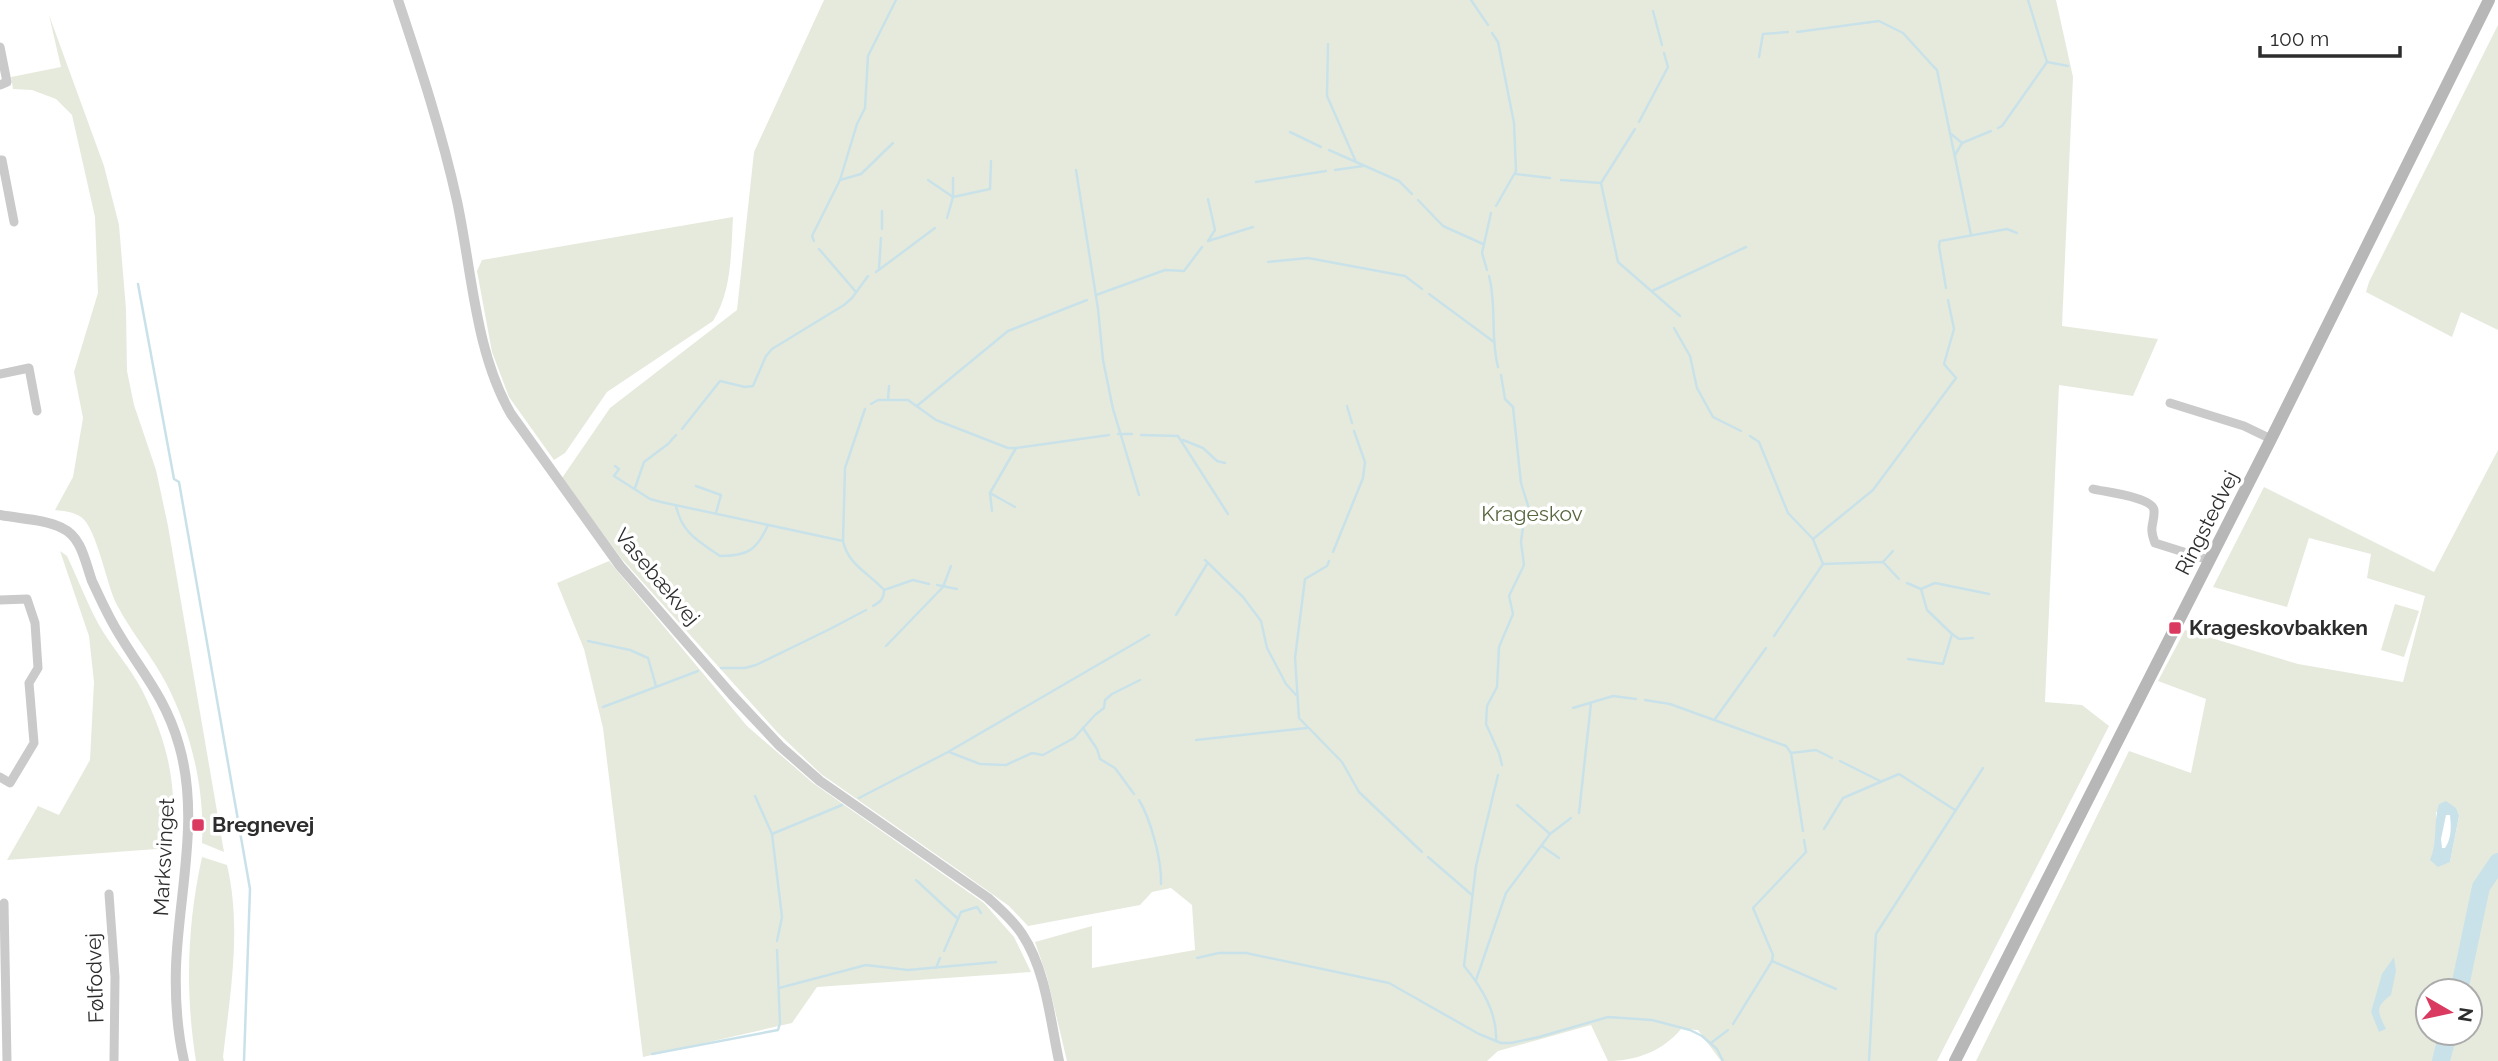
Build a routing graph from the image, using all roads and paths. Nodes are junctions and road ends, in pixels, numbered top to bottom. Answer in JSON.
{"nodes":[{"id":1,"x":398,"y":0,"type":"edge"},
{"id":2,"x":2489,"y":0,"type":"edge"},
{"id":3,"x":0,"y":47,"type":"edge"},
{"id":4,"x":0,"y":85,"type":"edge"},
{"id":5,"x":0,"y":160,"type":"edge"},
{"id":6,"x":14,"y":222,"type":"dead end"},
{"id":7,"x":0,"y":374,"type":"edge"},
{"id":8,"x":2170,"y":402,"type":"dead end"},
{"id":9,"x":37,"y":411,"type":"dead end"},
{"id":10,"x":2272,"y":439,"type":"junction"},
{"id":11,"x":2093,"y":489,"type":"dead end"},
{"id":12,"x":0,"y":515,"type":"edge"},
{"id":13,"x":2209,"y":560,"type":"junction"},
{"id":14,"x":0,"y":600,"type":"edge"},
{"id":15,"x":0,"y":777,"type":"edge"},
{"id":16,"x":109,"y":894,"type":"dead end"},
{"id":17,"x":4,"y":903,"type":"dead end"},
{"id":18,"x":7,"y":1061,"type":"edge"},
{"id":19,"x":114,"y":1061,"type":"edge"},
{"id":20,"x":184,"y":1061,"type":"edge"},
{"id":21,"x":1059,"y":1061,"type":"edge"},
{"id":22,"x":1955,"y":1061,"type":"edge"}],
"edges":[{"from":1,"to":21,"type":"street","name":"Vasebækvej"},
{"from":2,"to":10,"type":"main road","name":"Ringstedvej"},
{"from":3,"to":4,"type":"street"},
{"from":5,"to":6,"type":"street"},
{"from":7,"to":9,"type":"street"},
{"from":8,"to":10,"type":"street"},
{"from":10,"to":13,"type":"main road","name":"Ringstedvej"},
{"from":11,"to":13,"type":"street"},
{"from":12,"to":20,"type":"street","name":"Marksvinget"},
{"from":13,"to":22,"type":"main road","name":"Ringstedvej"},
{"from":14,"to":15,"type":"street"},
{"from":16,"to":19,"type":"street","name":"Følfodvej"},
{"from":17,"to":18,"type":"street"}]}
